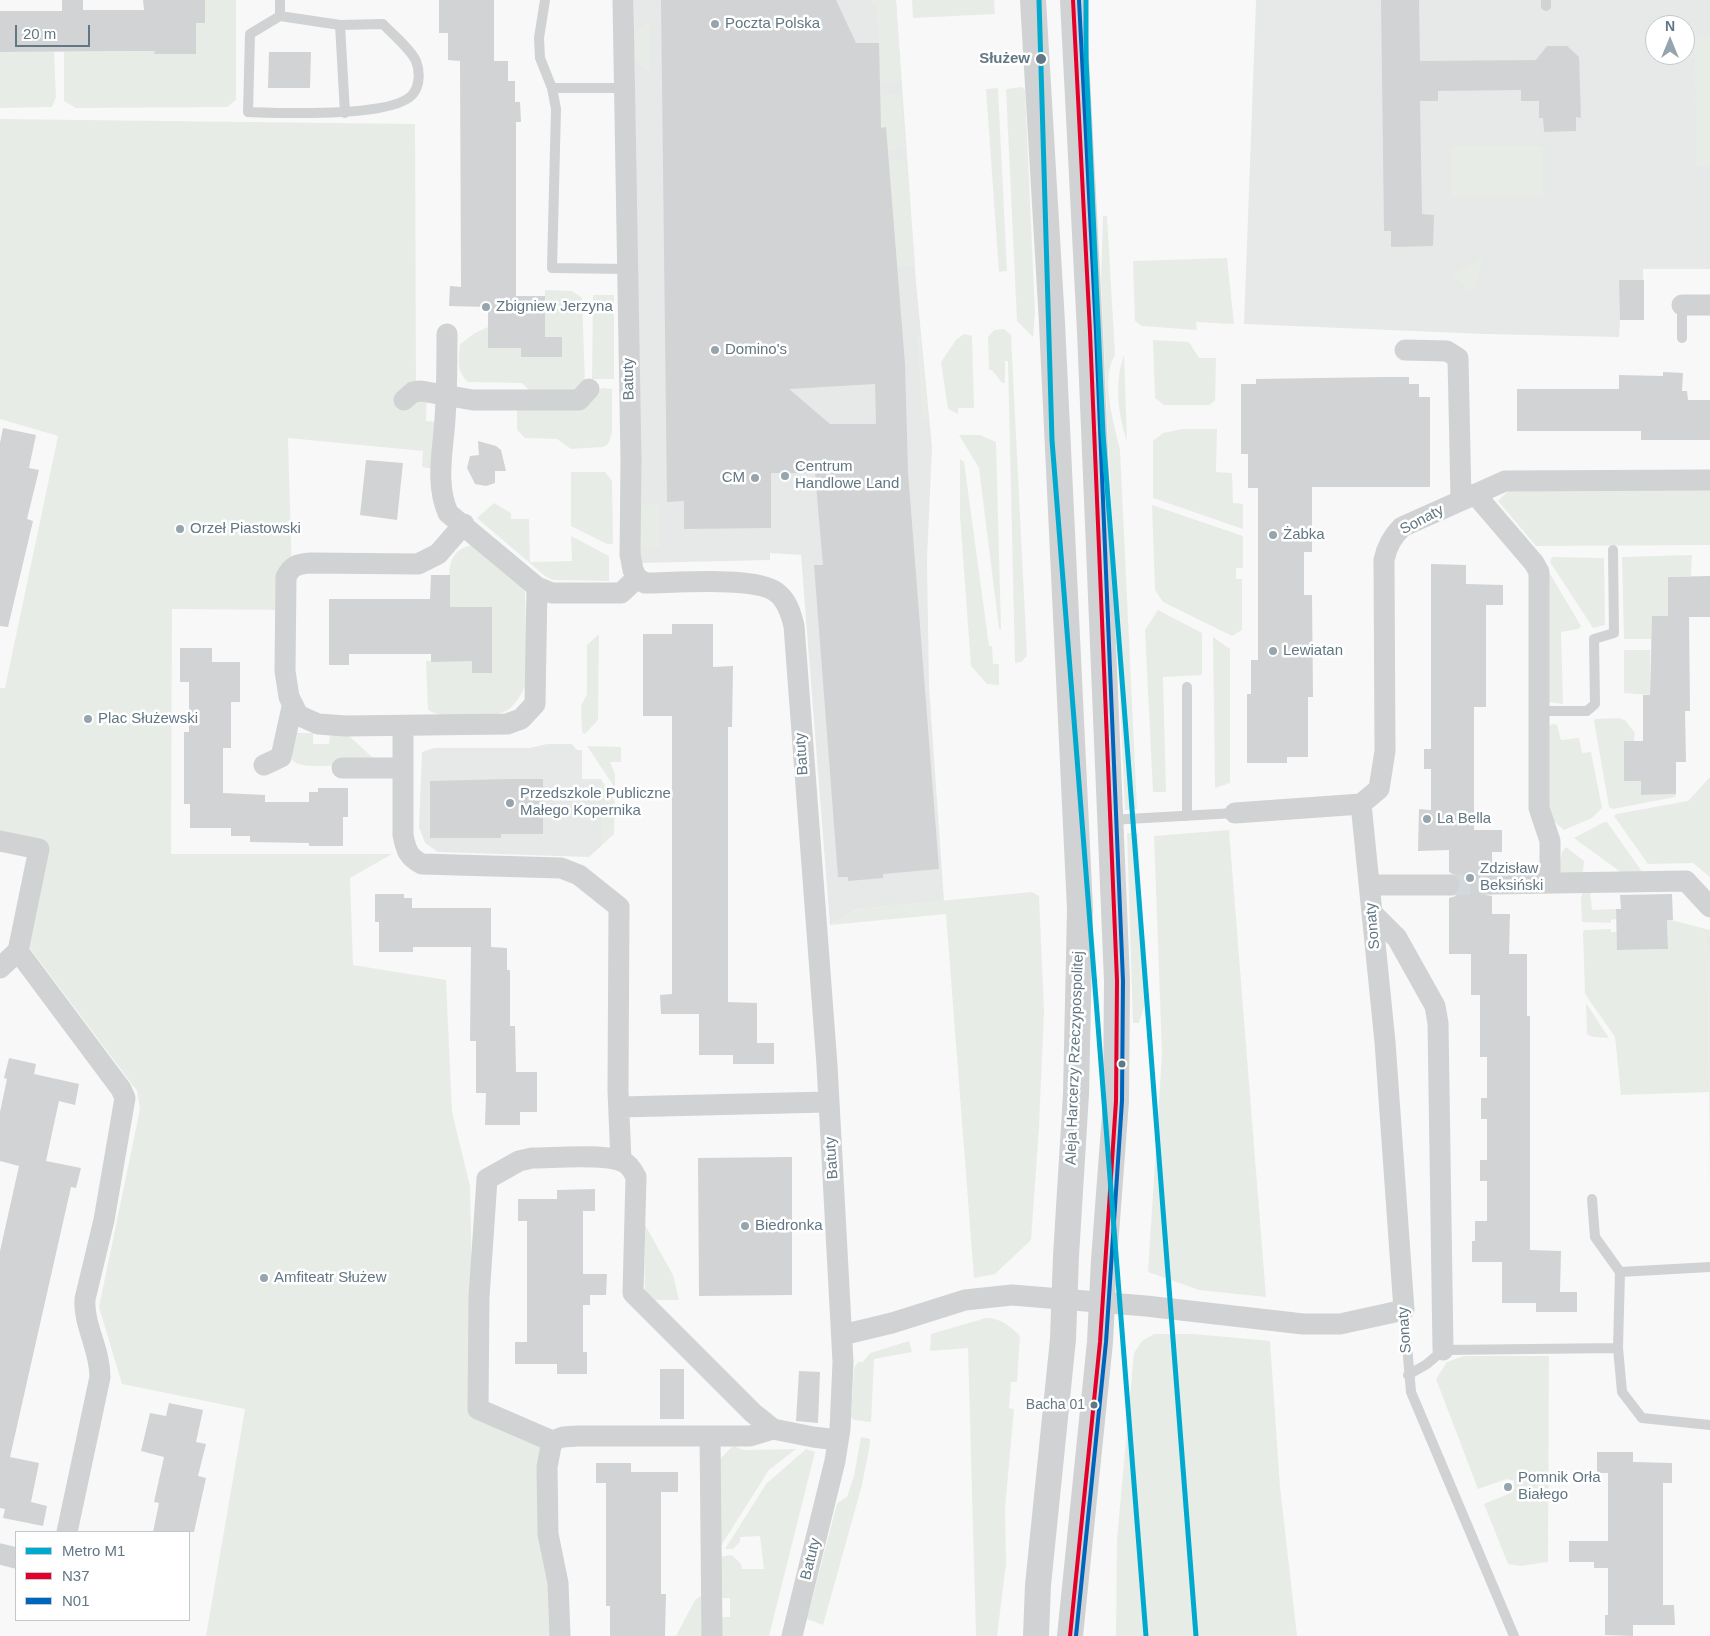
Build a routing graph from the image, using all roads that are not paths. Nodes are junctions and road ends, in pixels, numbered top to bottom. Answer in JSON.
{"nodes":[{"id":1,"x":280,"y":0,"type":"edge"},
{"id":2,"x":545,"y":0,"type":"edge"},
{"id":3,"x":623,"y":0,"type":"edge"},
{"id":4,"x":1032,"y":0,"type":"edge"},
{"id":5,"x":1073,"y":0,"type":"edge"},
{"id":6,"x":280,"y":16,"type":"junction"},
{"id":7,"x":340,"y":24,"type":"junction"},
{"id":8,"x":552,"y":88,"type":"junction"},
{"id":9,"x":624,"y":88,"type":"junction"},
{"id":10,"x":344,"y":113,"type":"junction"},
{"id":11,"x":627,"y":268,"type":"junction"},
{"id":12,"x":1682,"y":305,"type":"joint"},
{"id":13,"x":1710,"y":305,"type":"edge"},
{"id":14,"x":447,"y":334,"type":"dead end"},
{"id":15,"x":1682,"y":338,"type":"dead end"},
{"id":16,"x":1405,"y":350,"type":"dead end"},
{"id":17,"x":589,"y":389,"type":"dead end"},
{"id":18,"x":446,"y":394,"type":"junction"},
{"id":19,"x":404,"y":400,"type":"dead end"},
{"id":20,"x":1710,"y":480,"type":"edge"},
{"id":21,"x":1468,"y":497,"type":"junction"},
{"id":22,"x":464,"y":524,"type":"junction"},
{"id":23,"x":1613,"y":550,"type":"dead end"},
{"id":24,"x":637,"y":578,"type":"junction"},
{"id":25,"x":537,"y":587,"type":"junction"},
{"id":26,"x":1187,"y":687,"type":"dead end"},
{"id":27,"x":292,"y":707,"type":"junction"},
{"id":28,"x":1540,"y":711,"type":"junction"},
{"id":29,"x":403,"y":726,"type":"junction"},
{"id":30,"x":264,"y":765,"type":"dead end"},
{"id":31,"x":342,"y":768,"type":"dead end"},
{"id":32,"x":402,"y":768,"type":"junction"},
{"id":33,"x":1361,"y":804,"type":"junction"},
{"id":34,"x":1235,"y":813,"type":"joint"},
{"id":35,"x":1187,"y":816,"type":"junction"},
{"id":36,"x":1109,"y":820,"type":"junction"},
{"id":37,"x":0,"y":841,"type":"edge"},
{"id":38,"x":1550,"y":883,"type":"junction"},
{"id":39,"x":1492,"y":884,"type":"tunnel mouth"},
{"id":40,"x":1369,"y":885,"type":"junction"},
{"id":41,"x":1449,"y":885,"type":"tunnel mouth"},
{"id":42,"x":1710,"y":907,"type":"edge"},
{"id":43,"x":1372,"y":913,"type":"junction"},
{"id":44,"x":18,"y":951,"type":"junction"},
{"id":45,"x":0,"y":968,"type":"edge"},
{"id":46,"x":828,"y":1102,"type":"junction"},
{"id":47,"x":620,"y":1107,"type":"junction"},
{"id":48,"x":627,"y":1165,"type":"junction"},
{"id":49,"x":1592,"y":1199,"type":"dead end"},
{"id":50,"x":1710,"y":1267,"type":"edge"},
{"id":51,"x":1620,"y":1272,"type":"junction"},
{"id":52,"x":1064,"y":1298,"type":"junction"},
{"id":53,"x":1102,"y":1302,"type":"junction"},
{"id":54,"x":1404,"y":1310,"type":"junction"},
{"id":55,"x":842,"y":1335,"type":"junction"},
{"id":56,"x":1618,"y":1348,"type":"junction"},
{"id":57,"x":1443,"y":1350,"type":"junction"},
{"id":58,"x":1408,"y":1375,"type":"junction"},
{"id":59,"x":1710,"y":1425,"type":"edge"},
{"id":60,"x":773,"y":1428,"type":"junction"},
{"id":61,"x":710,"y":1437,"type":"junction"},
{"id":62,"x":838,"y":1440,"type":"junction"},
{"id":63,"x":552,"y":1441,"type":"junction"},
{"id":64,"x":68,"y":1531,"type":"edge"},
{"id":65,"x":0,"y":1554,"type":"edge"},
{"id":66,"x":15,"y":1558,"type":"edge"},
{"id":67,"x":560,"y":1636,"type":"edge"},
{"id":68,"x":712,"y":1636,"type":"edge"},
{"id":69,"x":792,"y":1636,"type":"edge"},
{"id":70,"x":1036,"y":1636,"type":"edge"},
{"id":71,"x":1070,"y":1636,"type":"edge"},
{"id":72,"x":1514,"y":1636,"type":"edge"}],
"edges":[{"from":1,"to":6,"type":"lane"},
{"from":2,"to":8,"type":"lane"},
{"from":3,"to":9,"type":"street","name":"Batuty"},
{"from":4,"to":52,"type":"street","name":"Aleja Harcerzy Rzeczypospolitej"},
{"from":5,"to":36,"type":"street"},
{"from":6,"to":7,"type":"lane"},
{"from":6,"to":10,"type":"lane"},
{"from":7,"to":10,"type":"lane"},
{"from":7,"to":10,"type":"lane"},
{"from":8,"to":9,"type":"lane"},
{"from":8,"to":11,"type":"lane"},
{"from":9,"to":11,"type":"street","name":"Batuty"},
{"from":11,"to":24,"type":"street","name":"Batuty"},
{"from":12,"to":13,"type":"street"},
{"from":12,"to":15,"type":"lane"},
{"from":14,"to":18,"type":"street"},
{"from":16,"to":21,"type":"street"},
{"from":17,"to":18,"type":"street"},
{"from":18,"to":19,"type":"street"},
{"from":18,"to":22,"type":"street"},
{"from":20,"to":21,"type":"street","name":"Sonaty"},
{"from":21,"to":28,"type":"street"},
{"from":21,"to":33,"type":"street","name":"Sonaty"},
{"from":22,"to":25,"type":"street"},
{"from":22,"to":27,"type":"street"},
{"from":23,"to":28,"type":"lane"},
{"from":24,"to":25,"type":"street"},
{"from":24,"to":46,"type":"street","name":"Batuty"},
{"from":25,"to":29,"type":"street"},
{"from":26,"to":35,"type":"lane"},
{"from":27,"to":29,"type":"street"},
{"from":27,"to":30,"type":"street"},
{"from":28,"to":38,"type":"street"},
{"from":29,"to":32,"type":"street"},
{"from":31,"to":32,"type":"street"},
{"from":32,"to":47,"type":"street"},
{"from":33,"to":34,"type":"street"},
{"from":33,"to":40,"type":"street","name":"Sonaty"},
{"from":34,"to":35,"type":"lane"},
{"from":35,"to":36,"type":"lane"},
{"from":36,"to":53,"type":"street"},
{"from":37,"to":44,"type":"street"},
{"from":38,"to":39,"type":"street"},
{"from":38,"to":42,"type":"street"},
{"from":40,"to":41,"type":"street"},
{"from":40,"to":43,"type":"street","name":"Sonaty"},
{"from":43,"to":54,"type":"street","name":"Sonaty"},
{"from":43,"to":57,"type":"street"},
{"from":44,"to":45,"type":"street"},
{"from":44,"to":64,"type":"street"},
{"from":46,"to":47,"type":"street"},
{"from":46,"to":55,"type":"street","name":"Batuty"},
{"from":47,"to":48,"type":"street"},
{"from":48,"to":60,"type":"street"},
{"from":48,"to":63,"type":"street"},
{"from":49,"to":51,"type":"lane"},
{"from":50,"to":51,"type":"lane"},
{"from":51,"to":56,"type":"lane"},
{"from":52,"to":53,"type":"street"},
{"from":52,"to":55,"type":"street"},
{"from":52,"to":70,"type":"street","name":"Aleja Harcerzy Rzeczypospolitej"},
{"from":53,"to":54,"type":"street"},
{"from":53,"to":71,"type":"street"},
{"from":54,"to":58,"type":"lane","name":"Sonaty"},
{"from":55,"to":62,"type":"street","name":"Batuty"},
{"from":56,"to":57,"type":"lane"},
{"from":56,"to":59,"type":"lane"},
{"from":57,"to":58,"type":"lane"},
{"from":58,"to":72,"type":"lane","name":"Sonaty"},
{"from":60,"to":61,"type":"street"},
{"from":60,"to":62,"type":"street"},
{"from":61,"to":63,"type":"street"},
{"from":61,"to":68,"type":"street"},
{"from":62,"to":69,"type":"street","name":"Batuty"},
{"from":63,"to":67,"type":"street"},
{"from":65,"to":66,"type":"street"}]}
